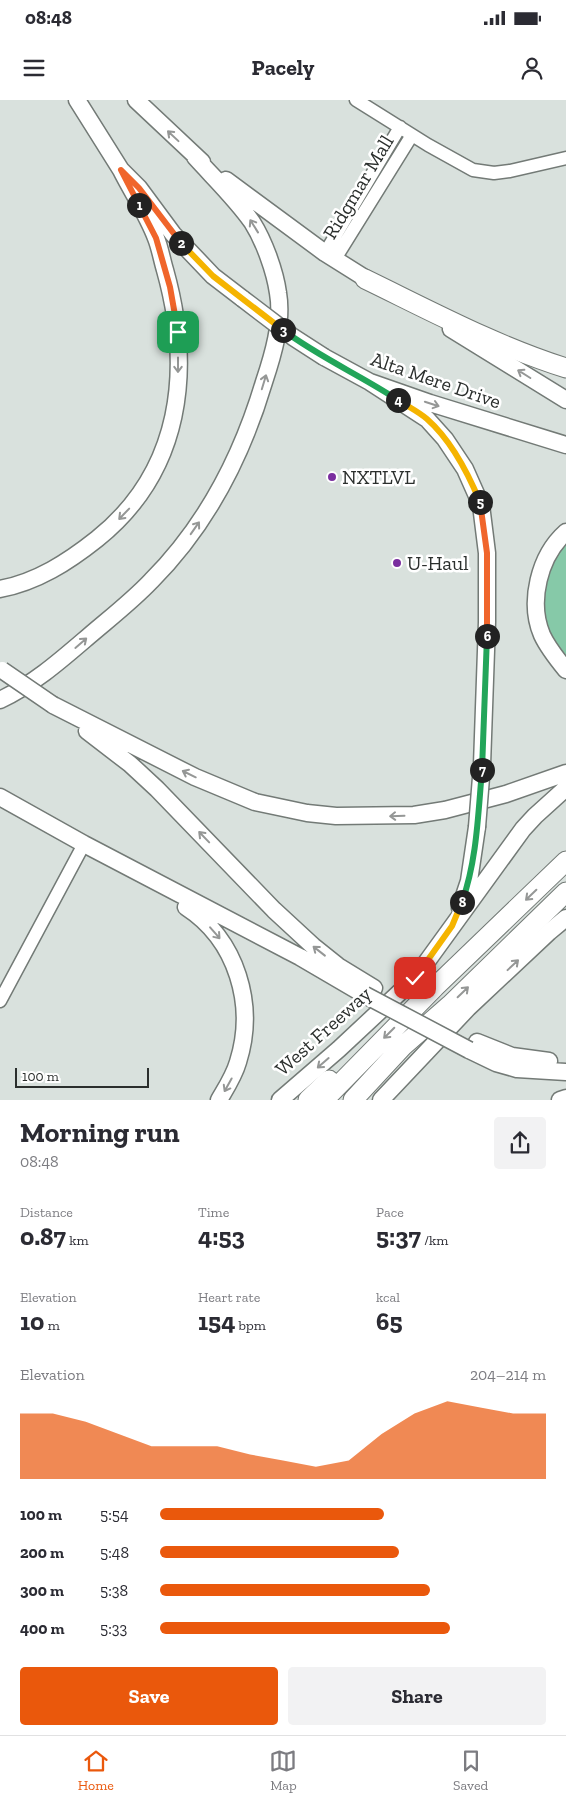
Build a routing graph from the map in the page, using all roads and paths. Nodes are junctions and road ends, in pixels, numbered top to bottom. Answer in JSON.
{"nodes":[{"id":1,"x":77,"y":100,"type":"edge"},
{"id":2,"x":136,"y":100,"type":"edge"},
{"id":3,"x":356,"y":100,"type":"edge"},
{"id":4,"x":400,"y":127,"type":"junction"},
{"id":5,"x":412,"y":135,"type":"junction"},
{"id":6,"x":195,"y":157,"type":"junction"},
{"id":7,"x":566,"y":158,"type":"edge"},
{"id":8,"x":121,"y":170,"type":"junction"},
{"id":9,"x":330,"y":256,"type":"junction"},
{"id":10,"x":365,"y":279,"type":"junction"},
{"id":11,"x":566,"y":368,"type":"edge"},
{"id":12,"x":370,"y":382,"type":"junction"},
{"id":13,"x":566,"y":400,"type":"edge"},
{"id":14,"x":566,"y":445,"type":"edge"},
{"id":15,"x":566,"y":532,"type":"edge"},
{"id":16,"x":0,"y":589,"type":"edge"},
{"id":17,"x":1,"y":670,"type":"edge"},
{"id":18,"x":566,"y":670,"type":"edge"},
{"id":19,"x":0,"y":700,"type":"edge"},
{"id":20,"x":54,"y":705,"type":"junction"},
{"id":21,"x":566,"y":772,"type":"edge"},
{"id":22,"x":566,"y":788,"type":"edge"},
{"id":23,"x":0,"y":797,"type":"edge"},
{"id":24,"x":84,"y":844,"type":"junction"},
{"id":25,"x":566,"y":861,"type":"edge"},
{"id":26,"x":120,"y":863,"type":"junction"},
{"id":27,"x":566,"y":892,"type":"edge"},
{"id":28,"x":566,"y":918,"type":"edge"},
{"id":29,"x":452,"y":926,"type":"junction"},
{"id":30,"x":566,"y":928,"type":"edge"},
{"id":31,"x":549,"y":932,"type":"junction"},
{"id":32,"x":370,"y":991,"type":"junction"},
{"id":33,"x":0,"y":1001,"type":"edge"},
{"id":34,"x":473,"y":1046,"type":"junction"},
{"id":35,"x":566,"y":1063,"type":"edge"},
{"id":36,"x":351,"y":1071,"type":"junction"},
{"id":37,"x":566,"y":1072,"type":"edge"},
{"id":38,"x":566,"y":1098,"type":"edge"},
{"id":39,"x":219,"y":1100,"type":"edge"},
{"id":40,"x":280,"y":1100,"type":"edge"},
{"id":41,"x":308,"y":1100,"type":"edge"},
{"id":42,"x":324,"y":1100,"type":"edge"},
{"id":43,"x":354,"y":1100,"type":"edge"},
{"id":44,"x":381,"y":1100,"type":"edge"},
{"id":45,"x":560,"y":1100,"type":"edge"}],
"edges":[{"from":1,"to":8,"type":"main road","name":"Alta Mere Drive"},
{"from":6,"to":2,"type":"main road","name":"Alta Mere Drive","one_way":true},
{"from":3,"to":4,"type":"street"},
{"from":4,"to":5,"type":"street"},
{"from":4,"to":9,"type":"street","name":"Ridgmar Mall"},
{"from":5,"to":7,"type":"street"},
{"from":5,"to":9,"type":"street","name":"Ridgmar Mall"},
{"from":6,"to":9,"type":"main road","name":"Alta Mere Drive"},
{"from":19,"to":6,"type":"main road","one_way":true},
{"from":8,"to":12,"type":"main road","name":"Alta Mere Drive","bridge":true},
{"from":8,"to":16,"type":"main road","one_way":true},
{"from":9,"to":10,"type":"main road","name":"Alta Mere Drive"},
{"from":10,"to":11,"type":"highway"},
{"from":13,"to":10,"type":"main road","name":"Alta Mere Drive","one_way":true},
{"from":12,"to":14,"type":"main road","name":"Alta Mere Drive","one_way":true},
{"from":12,"to":29,"type":"main road","bridge":true},
{"from":15,"to":18,"type":"main road"},
{"from":17,"to":20,"type":"main road","bridge":true},
{"from":21,"to":20,"type":"main road","one_way":true},
{"from":32,"to":20,"type":"main road","one_way":true},
{"from":22,"to":29,"type":"main road","name":"West Freeway"},
{"from":23,"to":24,"type":"main road"},
{"from":24,"to":26,"type":"main road"},
{"from":24,"to":33,"type":"street"},
{"from":25,"to":36,"type":"highway","one_way":true},
{"from":26,"to":32,"type":"main road"},
{"from":26,"to":39,"type":"main road","one_way":true},
{"from":43,"to":27,"type":"highway","one_way":true},
{"from":28,"to":31,"type":"main road"},
{"from":29,"to":40,"type":"main road","name":"West Freeway","one_way":true},
{"from":30,"to":31,"type":"main road"},
{"from":44,"to":31,"type":"main road","one_way":true},
{"from":32,"to":34,"type":"main road","bridge":true},
{"from":34,"to":35,"type":"main road"},
{"from":34,"to":37,"type":"main road"},
{"from":36,"to":41,"type":"highway"},
{"from":36,"to":42,"type":"highway"},
{"from":38,"to":45,"type":"main road"}]}
